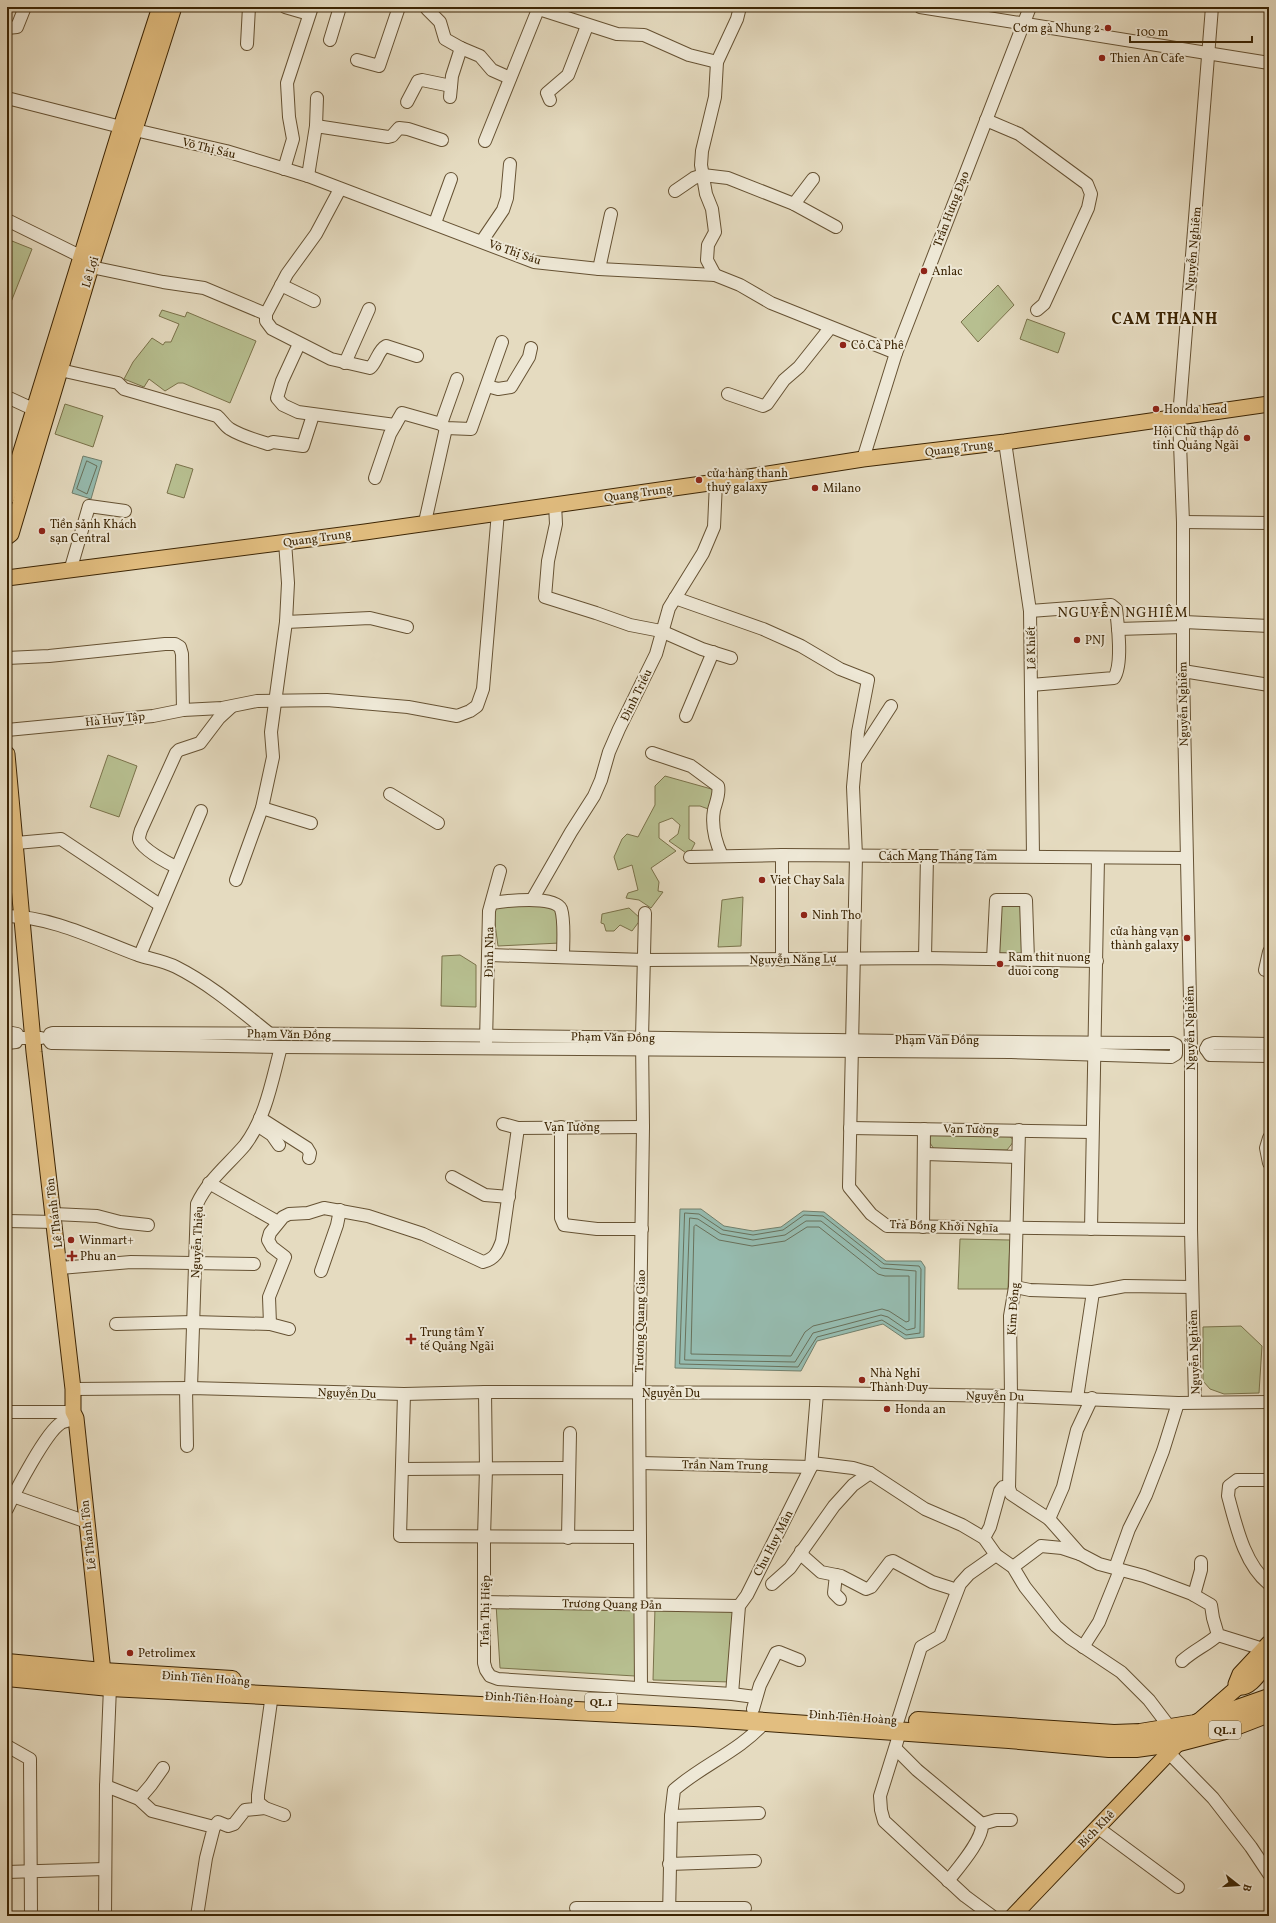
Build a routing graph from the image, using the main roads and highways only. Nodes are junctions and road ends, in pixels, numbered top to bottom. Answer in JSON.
{"nodes":[{"id":1,"x":160,"y":7,"type":"edge"},
{"id":2,"x":174,"y":7,"type":"edge"},
{"id":3,"x":128,"y":129,"type":"junction"},
{"id":4,"x":1269,"y":404,"type":"edge"},
{"id":5,"x":33,"y":435,"type":"junction"},
{"id":6,"x":12,"y":464,"type":"edge"},
{"id":7,"x":7,"y":497,"type":"edge"},
{"id":8,"x":7,"y":537,"type":"edge"},
{"id":9,"x":7,"y":578,"type":"edge"},
{"id":10,"x":7,"y":754,"type":"edge"},
{"id":11,"x":13,"y":834,"type":"edge"},
{"id":12,"x":1267,"y":1651,"type":"edge"},
{"id":13,"x":7,"y":1663,"type":"edge"},
{"id":14,"x":7,"y":1677,"type":"edge"},
{"id":15,"x":107,"y":1679,"type":"junction"},
{"id":16,"x":1269,"y":1698,"type":"edge"},
{"id":17,"x":758,"y":1710,"type":"junction"},
{"id":18,"x":1269,"y":1713,"type":"edge"},
{"id":19,"x":1195,"y":1724,"type":"junction"},
{"id":20,"x":1173,"y":1741,"type":"junction"},
{"id":21,"x":1013,"y":1916,"type":"edge"}],
"edges":[{"from":1,"to":3,"type":"main road","name":"Lê Lợi"},
{"from":2,"to":3,"type":"main road","name":"Lê Lợi"},
{"from":3,"to":5,"type":"main road","name":"Lê Lợi"},
{"from":3,"to":5,"type":"main road","name":"Lê Lợi"},
{"from":4,"to":9,"type":"main road","name":"Quang Trung"},
{"from":5,"to":6,"type":"main road","name":"Lê Lợi"},
{"from":5,"to":8,"type":"main road","name":"Lê Lợi"},
{"from":6,"to":7,"type":"main road","name":"Lê Lợi"},
{"from":10,"to":11,"type":"main road","name":"Lê Thánh Tôn"},
{"from":11,"to":15,"type":"main road","name":"Lê Thánh Tôn"},
{"from":12,"to":19,"type":"main road"},
{"from":13,"to":15,"type":"highway","name":"Đinh Tiên Hoàng","number":"QL.1"},
{"from":14,"to":15,"type":"highway","name":"Đinh Tiên Hoàng","number":"QL.1"},
{"from":15,"to":17,"type":"highway","name":"Đinh Tiên Hoàng","number":"QL.1"},
{"from":15,"to":17,"type":"highway","name":"Đinh Tiên Hoàng","number":"QL.1"},
{"from":16,"to":19,"type":"highway","number":"QL.1"},
{"from":17,"to":20,"type":"highway","name":"Đinh Tiên Hoàng","number":"QL.1"},
{"from":18,"to":20,"type":"highway","number":"QL.1"},
{"from":19,"to":20,"type":"highway","name":"Đinh Tiên Hoàng","number":"QL.1"},
{"from":20,"to":21,"type":"main road","name":"Bích Khê"}]}
